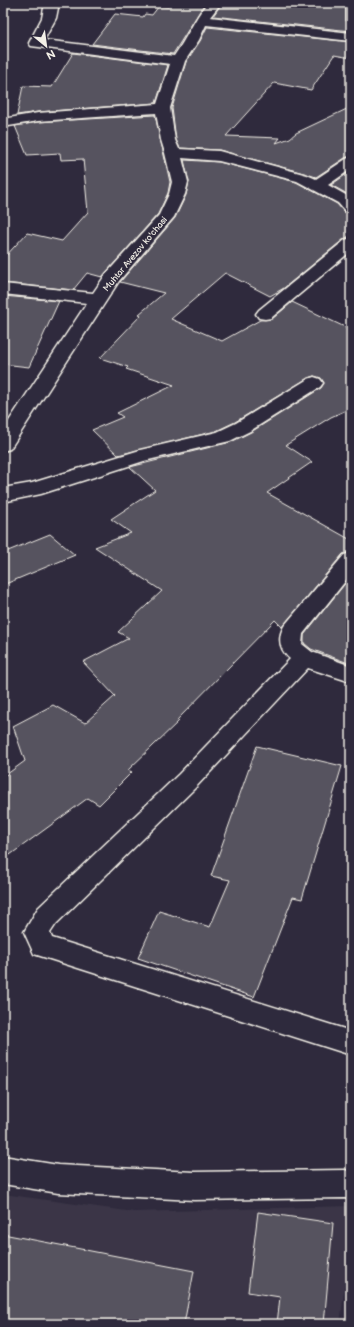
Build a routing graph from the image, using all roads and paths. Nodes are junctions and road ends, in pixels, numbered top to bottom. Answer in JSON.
{"nodes":[{"id":1,"x":52,"y":3,"type":"edge"},
{"id":2,"x":214,"y":3,"type":"edge"},
{"id":3,"x":201,"y":20,"type":"junction"},
{"id":4,"x":351,"y":37,"type":"edge"},
{"id":5,"x":178,"y":61,"type":"junction"},
{"id":6,"x":163,"y":108,"type":"junction"},
{"id":7,"x":3,"y":123,"type":"edge"},
{"id":8,"x":173,"y":154,"type":"junction"},
{"id":9,"x":351,"y":162,"type":"edge"},
{"id":10,"x":317,"y":185,"type":"junction"},
{"id":11,"x":351,"y":208,"type":"edge"},
{"id":12,"x":351,"y":243,"type":"edge"},
{"id":13,"x":3,"y":289,"type":"edge"},
{"id":14,"x":98,"y":299,"type":"junction"},
{"id":15,"x":265,"y":314,"type":"dead end"},
{"id":16,"x":314,"y":382,"type":"dead end"},
{"id":17,"x":3,"y":445,"type":"edge"},
{"id":18,"x":3,"y":495,"type":"edge"},
{"id":19,"x":351,"y":560,"type":"edge"},
{"id":20,"x":304,"y":658,"type":"junction"},
{"id":21,"x":351,"y":674,"type":"edge"},
{"id":22,"x":351,"y":1043,"type":"edge"},
{"id":23,"x":3,"y":1170,"type":"edge"},
{"id":24,"x":351,"y":1186,"type":"edge"}],
"edges":[{"from":1,"to":5,"type":"street"},
{"from":2,"to":3,"type":"street","name":"Muhtar Avezov ko'chasi"},
{"from":3,"to":4,"type":"street"},
{"from":3,"to":5,"type":"street","name":"Muhtar Avezov ko'chasi"},
{"from":5,"to":6,"type":"street","name":"Muhtar Avezov ko'chasi"},
{"from":6,"to":7,"type":"street"},
{"from":6,"to":8,"type":"street","name":"Muhtar Avezov ko'chasi"},
{"from":8,"to":10,"type":"street"},
{"from":8,"to":14,"type":"street","name":"Muhtar Avezov ko'chasi"},
{"from":9,"to":10,"type":"street"},
{"from":10,"to":11,"type":"street"},
{"from":12,"to":15,"type":"street"},
{"from":13,"to":14,"type":"street"},
{"from":14,"to":17,"type":"street","name":"Muhtar Avezov ko'chasi"},
{"from":16,"to":18,"type":"street"},
{"from":19,"to":20,"type":"street"},
{"from":20,"to":21,"type":"street"},
{"from":20,"to":22,"type":"street"},
{"from":23,"to":24,"type":"street"}]}
